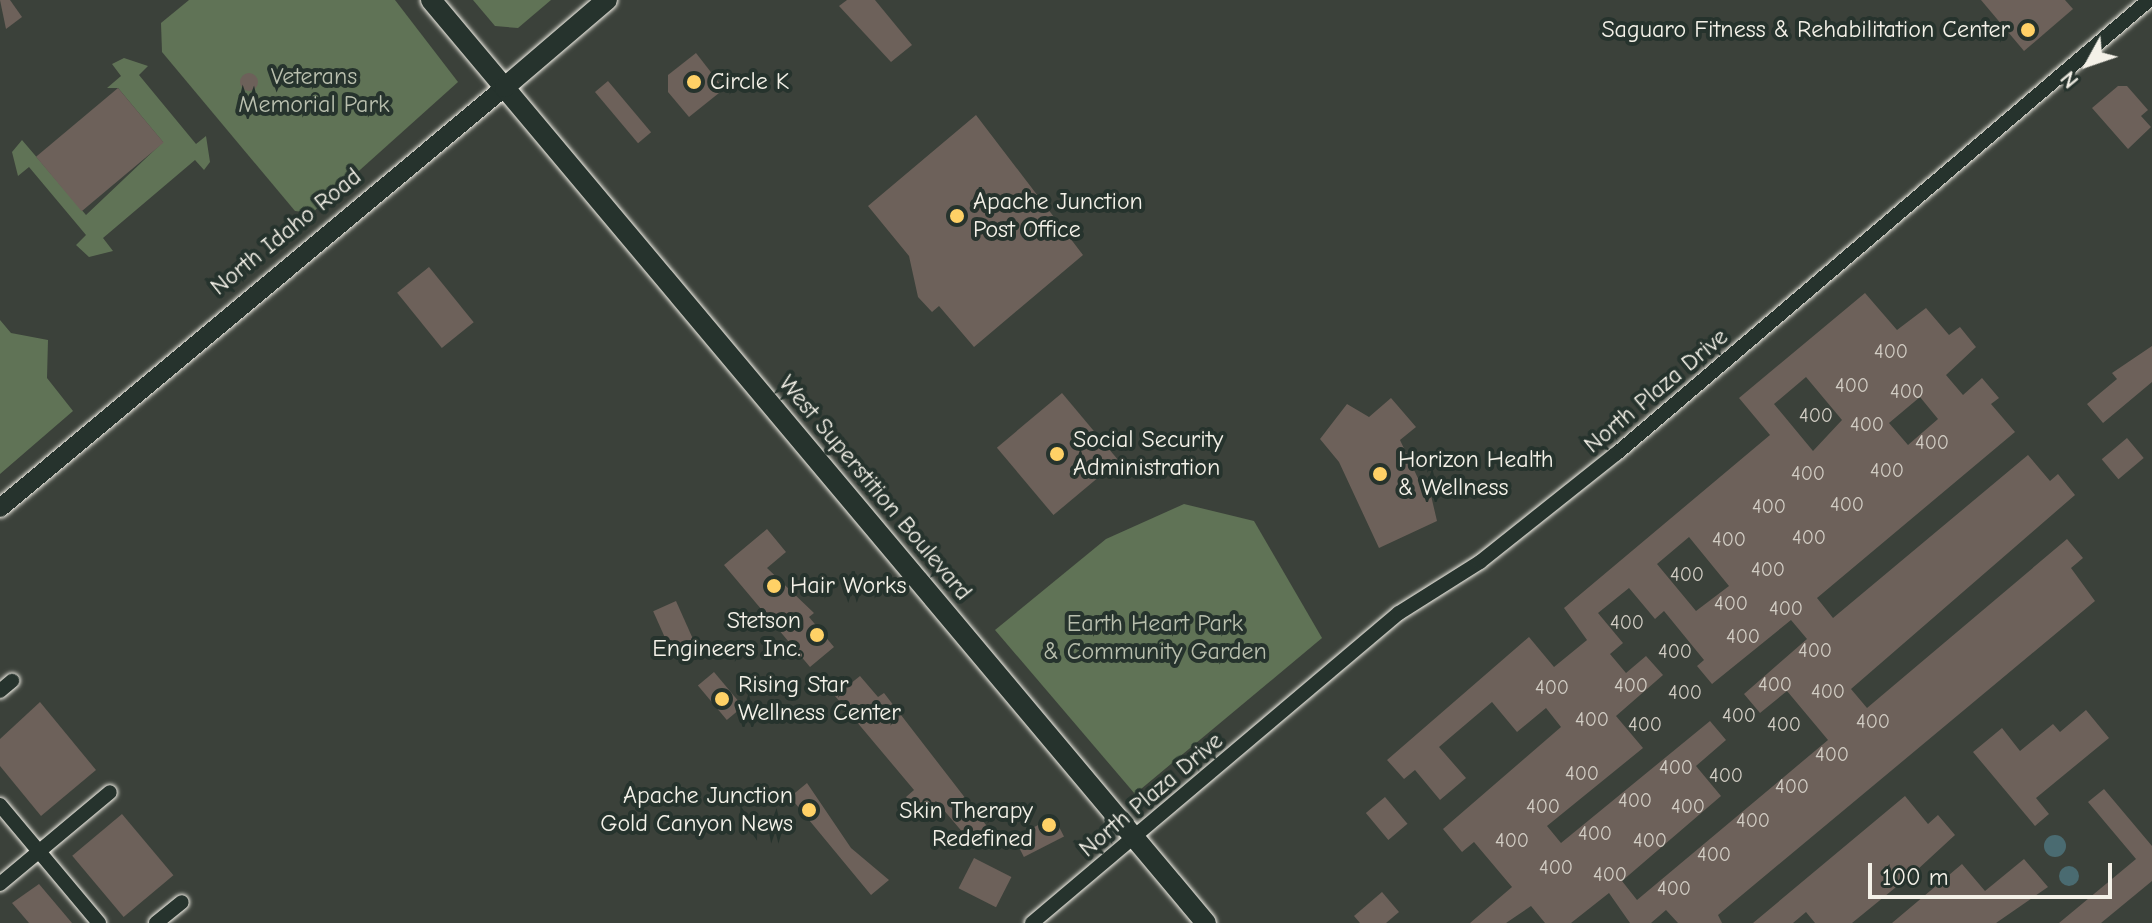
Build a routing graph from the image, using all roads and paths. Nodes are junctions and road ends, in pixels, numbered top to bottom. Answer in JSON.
{"nodes":[{"id":1,"x":431,"y":0,"type":"edge"},
{"id":2,"x":607,"y":0,"type":"edge"},
{"id":3,"x":2149,"y":0,"type":"edge"},
{"id":4,"x":505,"y":87,"type":"junction"},
{"id":5,"x":0,"y":508,"type":"edge"},
{"id":6,"x":12,"y":681,"type":"dead end"},
{"id":7,"x":0,"y":691,"type":"edge"},
{"id":8,"x":110,"y":792,"type":"dead end"},
{"id":9,"x":0,"y":805,"type":"edge"},
{"id":10,"x":1134,"y":838,"type":"junction"},
{"id":11,"x":39,"y":852,"type":"junction"},
{"id":12,"x":0,"y":884,"type":"edge"},
{"id":13,"x":182,"y":902,"type":"dead end"},
{"id":14,"x":99,"y":923,"type":"edge"},
{"id":15,"x":156,"y":923,"type":"edge"},
{"id":16,"x":1032,"y":923,"type":"edge"},
{"id":17,"x":1206,"y":923,"type":"edge"}],
"edges":[{"from":1,"to":4,"type":"main road","name":"West Superstition Boulevard"},
{"from":2,"to":4,"type":"main road","name":"North Idaho Road"},
{"from":3,"to":10,"type":"street","name":"North Plaza Drive"},
{"from":4,"to":5,"type":"street","name":"North Idaho Road"},
{"from":4,"to":10,"type":"main road","name":"West Superstition Boulevard"},
{"from":6,"to":7,"type":"street"},
{"from":8,"to":11,"type":"street"},
{"from":9,"to":11,"type":"street"},
{"from":10,"to":16,"type":"street","name":"North Plaza Drive"},
{"from":10,"to":17,"type":"main road","name":"West Superstition Boulevard"},
{"from":11,"to":12,"type":"street"},
{"from":11,"to":14,"type":"street"},
{"from":13,"to":15,"type":"street"}]}
